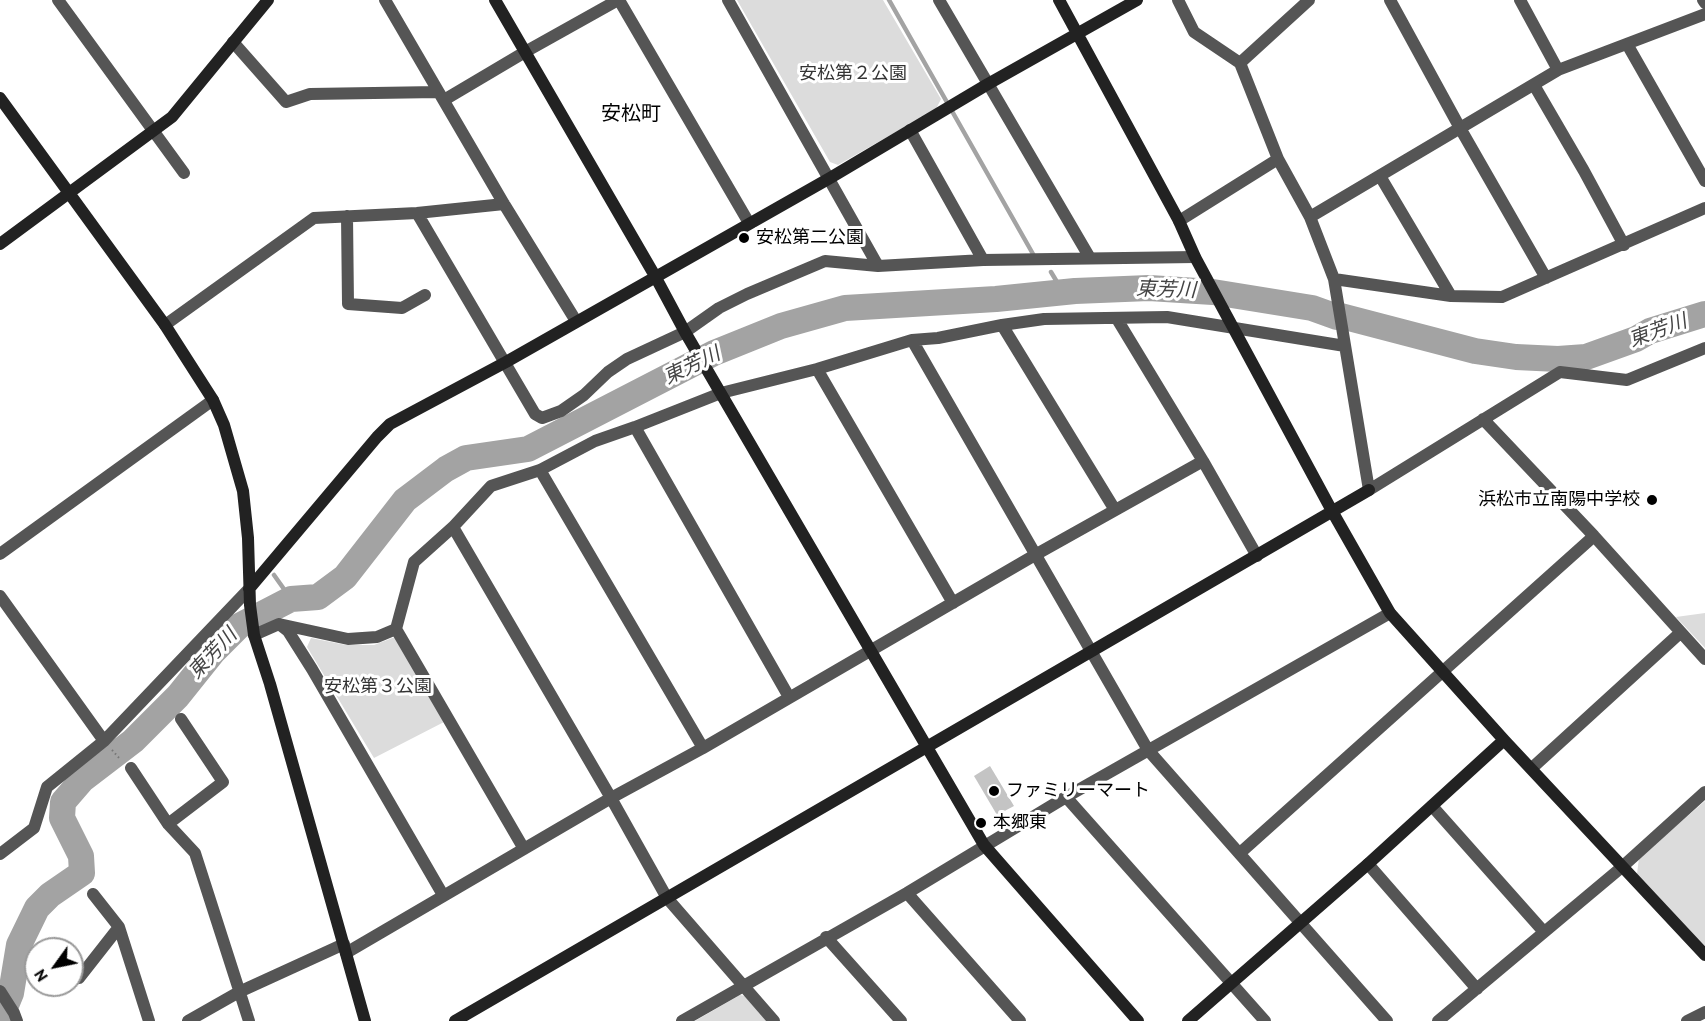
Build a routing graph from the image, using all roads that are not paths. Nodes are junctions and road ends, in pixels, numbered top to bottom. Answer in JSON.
{"nodes":[{"id":1,"x":58,"y":0,"type":"edge"},
{"id":2,"x":268,"y":0,"type":"edge"},
{"id":3,"x":385,"y":0,"type":"edge"},
{"id":4,"x":495,"y":0,"type":"edge"},
{"id":5,"x":619,"y":0,"type":"edge"},
{"id":6,"x":728,"y":0,"type":"edge"},
{"id":7,"x":939,"y":0,"type":"edge"},
{"id":8,"x":1059,"y":0,"type":"edge"},
{"id":9,"x":1137,"y":0,"type":"edge"},
{"id":10,"x":1178,"y":0,"type":"edge"},
{"id":11,"x":1309,"y":0,"type":"edge"},
{"id":12,"x":1390,"y":0,"type":"edge"},
{"id":13,"x":1520,"y":0,"type":"edge"},
{"id":14,"x":1705,"y":14,"type":"edge"},
{"id":15,"x":1078,"y":34,"type":"junction"},
{"id":16,"x":233,"y":42,"type":"junction"},
{"id":17,"x":1627,"y":44,"type":"junction"},
{"id":18,"x":525,"y":52,"type":"junction"},
{"id":19,"x":1240,"y":63,"type":"junction"},
{"id":20,"x":1558,"y":70,"type":"junction"},
{"id":21,"x":988,"y":84,"type":"junction"},
{"id":22,"x":1534,"y":85,"type":"junction"},
{"id":23,"x":441,"y":96,"type":"junction"},
{"id":24,"x":0,"y":98,"type":"edge"},
{"id":25,"x":1460,"y":128,"type":"junction"},
{"id":26,"x":910,"y":130,"type":"junction"},
{"id":27,"x":154,"y":132,"type":"junction"},
{"id":28,"x":1278,"y":159,"type":"junction"},
{"id":29,"x":184,"y":173,"type":"dead end"},
{"id":30,"x":1380,"y":176,"type":"junction"},
{"id":31,"x":830,"y":178,"type":"junction"},
{"id":32,"x":1705,"y":181,"type":"edge"},
{"id":33,"x":70,"y":193,"type":"junction"},
{"id":34,"x":504,"y":204,"type":"junction"},
{"id":35,"x":1705,"y":208,"type":"edge"},
{"id":36,"x":417,"y":213,"type":"junction"},
{"id":37,"x":347,"y":216,"type":"junction"},
{"id":38,"x":1310,"y":217,"type":"junction"},
{"id":39,"x":1179,"y":221,"type":"junction"},
{"id":40,"x":749,"y":223,"type":"junction"},
{"id":41,"x":0,"y":243,"type":"edge"},
{"id":42,"x":1624,"y":245,"type":"junction"},
{"id":43,"x":1195,"y":257,"type":"junction"},
{"id":44,"x":1090,"y":258,"type":"junction"},
{"id":45,"x":983,"y":261,"type":"junction"},
{"id":46,"x":878,"y":266,"type":"junction"},
{"id":47,"x":655,"y":276,"type":"junction"},
{"id":48,"x":1546,"y":278,"type":"junction"},
{"id":49,"x":1334,"y":279,"type":"junction"},
{"id":50,"x":425,"y":295,"type":"dead end"},
{"id":51,"x":1451,"y":296,"type":"junction"},
{"id":52,"x":1117,"y":319,"type":"junction"},
{"id":53,"x":576,"y":321,"type":"junction"},
{"id":54,"x":165,"y":325,"type":"junction"},
{"id":55,"x":1002,"y":325,"type":"junction"},
{"id":56,"x":1234,"y":328,"type":"junction"},
{"id":57,"x":685,"y":332,"type":"junction"},
{"id":58,"x":912,"y":340,"type":"junction"},
{"id":59,"x":1345,"y":346,"type":"junction"},
{"id":60,"x":1705,"y":348,"type":"edge"},
{"id":61,"x":506,"y":362,"type":"junction"},
{"id":62,"x":817,"y":369,"type":"junction"},
{"id":63,"x":719,"y":391,"type":"junction"},
{"id":64,"x":213,"y":400,"type":"junction"},
{"id":65,"x":1483,"y":419,"type":"junction"},
{"id":66,"x":635,"y":428,"type":"junction"},
{"id":67,"x":1203,"y":461,"type":"junction"},
{"id":68,"x":540,"y":470,"type":"junction"},
{"id":69,"x":1369,"y":490,"type":"junction"},
{"id":70,"x":1115,"y":510,"type":"junction"},
{"id":71,"x":1332,"y":512,"type":"junction"},
{"id":72,"x":453,"y":527,"type":"junction"},
{"id":73,"x":1594,"y":536,"type":"junction"},
{"id":74,"x":0,"y":554,"type":"edge"},
{"id":75,"x":1035,"y":555,"type":"junction"},
{"id":76,"x":1257,"y":556,"type":"junction"},
{"id":77,"x":249,"y":589,"type":"junction"},
{"id":78,"x":0,"y":596,"type":"edge"},
{"id":79,"x":953,"y":603,"type":"junction"},
{"id":80,"x":1390,"y":613,"type":"junction"},
{"id":81,"x":279,"y":624,"type":"junction"},
{"id":82,"x":396,"y":629,"type":"junction"},
{"id":83,"x":254,"y":632,"type":"junction"},
{"id":84,"x":1680,"y":633,"type":"junction"},
{"id":85,"x":872,"y":650,"type":"junction"},
{"id":86,"x":1090,"y":652,"type":"junction"},
{"id":87,"x":1705,"y":659,"type":"edge"},
{"id":88,"x":1442,"y":670,"type":"junction"},
{"id":89,"x":789,"y":697,"type":"junction"},
{"id":90,"x":181,"y":719,"type":"dead end"},
{"id":91,"x":1504,"y":740,"type":"junction"},
{"id":92,"x":108,"y":745,"type":"junction"},
{"id":93,"x":703,"y":748,"type":"junction"},
{"id":94,"x":927,"y":748,"type":"junction"},
{"id":95,"x":1148,"y":750,"type":"junction"},
{"id":96,"x":128,"y":767,"type":"road end"},
{"id":97,"x":1532,"y":768,"type":"junction"},
{"id":98,"x":1705,"y":792,"type":"edge"},
{"id":99,"x":1066,"y":797,"type":"junction"},
{"id":100,"x":611,"y":798,"type":"junction"},
{"id":101,"x":1432,"y":806,"type":"junction"},
{"id":102,"x":168,"y":824,"type":"junction"},
{"id":103,"x":984,"y":845,"type":"junction"},
{"id":104,"x":524,"y":849,"type":"junction"},
{"id":105,"x":1240,"y":853,"type":"junction"},
{"id":106,"x":0,"y":854,"type":"edge"},
{"id":107,"x":1368,"y":864,"type":"junction"},
{"id":108,"x":1622,"y":867,"type":"junction"},
{"id":109,"x":907,"y":893,"type":"junction"},
{"id":110,"x":93,"y":894,"type":"dead end"},
{"id":111,"x":443,"y":895,"type":"junction"},
{"id":112,"x":667,"y":898,"type":"junction"},
{"id":113,"x":1299,"y":923,"type":"junction"},
{"id":114,"x":119,"y":927,"type":"junction"},
{"id":115,"x":1544,"y":933,"type":"junction"},
{"id":116,"x":826,"y":937,"type":"junction"},
{"id":117,"x":345,"y":948,"type":"junction"},
{"id":118,"x":1705,"y":955,"type":"edge"},
{"id":119,"x":84,"y":972,"type":"edge"},
{"id":120,"x":1231,"y":983,"type":"junction"},
{"id":121,"x":743,"y":986,"type":"junction"},
{"id":122,"x":1477,"y":989,"type":"junction"},
{"id":123,"x":0,"y":991,"type":"edge"},
{"id":124,"x":239,"y":992,"type":"junction"},
{"id":125,"x":1705,"y":1012,"type":"edge"},
{"id":126,"x":16,"y":1017,"type":"edge"},
{"id":127,"x":149,"y":1021,"type":"edge"},
{"id":128,"x":188,"y":1021,"type":"edge"},
{"id":129,"x":249,"y":1021,"type":"edge"},
{"id":130,"x":365,"y":1021,"type":"edge"},
{"id":131,"x":455,"y":1021,"type":"edge"},
{"id":132,"x":682,"y":1021,"type":"edge"},
{"id":133,"x":774,"y":1021,"type":"edge"},
{"id":134,"x":901,"y":1021,"type":"edge"},
{"id":135,"x":1020,"y":1021,"type":"edge"},
{"id":136,"x":1138,"y":1021,"type":"edge"},
{"id":137,"x":1188,"y":1021,"type":"edge"},
{"id":138,"x":1265,"y":1021,"type":"edge"},
{"id":139,"x":1387,"y":1021,"type":"edge"},
{"id":140,"x":1438,"y":1021,"type":"edge"},
{"id":141,"x":1687,"y":1021,"type":"edge"}],
"edges":[{"from":1,"to":27,"type":"street"},
{"from":2,"to":16,"type":"street"},
{"from":3,"to":23,"type":"street"},
{"from":4,"to":18,"type":"street"},
{"from":5,"to":18,"type":"street"},
{"from":5,"to":40,"type":"street"},
{"from":6,"to":31,"type":"street"},
{"from":7,"to":21,"type":"street"},
{"from":8,"to":15,"type":"street"},
{"from":9,"to":15,"type":"street"},
{"from":10,"to":19,"type":"street"},
{"from":11,"to":19,"type":"street"},
{"from":12,"to":25,"type":"street"},
{"from":13,"to":20,"type":"street"},
{"from":14,"to":17,"type":"street"},
{"from":15,"to":21,"type":"street"},
{"from":15,"to":39,"type":"street"},
{"from":16,"to":23,"type":"street"},
{"from":16,"to":27,"type":"street"},
{"from":17,"to":20,"type":"street"},
{"from":17,"to":32,"type":"street"},
{"from":18,"to":23,"type":"street"},
{"from":18,"to":47,"type":"street"},
{"from":19,"to":28,"type":"street"},
{"from":20,"to":22,"type":"street"},
{"from":21,"to":26,"type":"street"},
{"from":21,"to":44,"type":"street"},
{"from":22,"to":25,"type":"street"},
{"from":22,"to":42,"type":"street"},
{"from":23,"to":34,"type":"street"},
{"from":24,"to":33,"type":"street"},
{"from":25,"to":30,"type":"street"},
{"from":25,"to":48,"type":"street"},
{"from":26,"to":31,"type":"street"},
{"from":26,"to":45,"type":"street"},
{"from":27,"to":29,"type":"street"},
{"from":27,"to":33,"type":"street"},
{"from":28,"to":38,"type":"street"},
{"from":28,"to":39,"type":"street"},
{"from":30,"to":38,"type":"street"},
{"from":30,"to":51,"type":"street"},
{"from":31,"to":40,"type":"street"},
{"from":31,"to":46,"type":"street"},
{"from":33,"to":41,"type":"street"},
{"from":33,"to":54,"type":"street"},
{"from":34,"to":36,"type":"street"},
{"from":34,"to":53,"type":"street"},
{"from":35,"to":42,"type":"street"},
{"from":36,"to":37,"type":"street"},
{"from":36,"to":61,"type":"street"},
{"from":37,"to":50,"type":"street"},
{"from":37,"to":54,"type":"street"},
{"from":38,"to":49,"type":"street"},
{"from":39,"to":43,"type":"street"},
{"from":40,"to":47,"type":"street"},
{"from":42,"to":48,"type":"street"},
{"from":43,"to":44,"type":"street"},
{"from":43,"to":56,"type":"street"},
{"from":44,"to":45,"type":"street"},
{"from":45,"to":46,"type":"street"},
{"from":46,"to":57,"type":"street"},
{"from":47,"to":53,"type":"street"},
{"from":47,"to":57,"type":"street"},
{"from":48,"to":51,"type":"street"},
{"from":49,"to":51,"type":"street"},
{"from":49,"to":59,"type":"street"},
{"from":52,"to":55,"type":"street"},
{"from":52,"to":56,"type":"street"},
{"from":52,"to":67,"type":"street"},
{"from":53,"to":61,"type":"street"},
{"from":54,"to":64,"type":"street"},
{"from":55,"to":58,"type":"street"},
{"from":55,"to":70,"type":"street"},
{"from":56,"to":59,"type":"street"},
{"from":56,"to":71,"type":"street"},
{"from":57,"to":61,"type":"street"},
{"from":57,"to":63,"type":"street"},
{"from":58,"to":62,"type":"street"},
{"from":58,"to":75,"type":"street"},
{"from":59,"to":69,"type":"street"},
{"from":60,"to":65,"type":"street"},
{"from":61,"to":77,"type":"street"},
{"from":62,"to":63,"type":"street"},
{"from":62,"to":79,"type":"street"},
{"from":63,"to":66,"type":"street"},
{"from":63,"to":85,"type":"street"},
{"from":64,"to":74,"type":"street"},
{"from":64,"to":77,"type":"street"},
{"from":65,"to":69,"type":"street"},
{"from":65,"to":73,"type":"street"},
{"from":66,"to":68,"type":"street"},
{"from":66,"to":89,"type":"street"},
{"from":67,"to":70,"type":"street"},
{"from":67,"to":76,"type":"street"},
{"from":68,"to":72,"type":"street"},
{"from":68,"to":93,"type":"street"},
{"from":69,"to":71,"type":"street"},
{"from":70,"to":75,"type":"street"},
{"from":71,"to":76,"type":"street"},
{"from":71,"to":80,"type":"street"},
{"from":72,"to":82,"type":"street"},
{"from":72,"to":100,"type":"street"},
{"from":73,"to":84,"type":"street"},
{"from":73,"to":88,"type":"street"},
{"from":75,"to":79,"type":"street"},
{"from":75,"to":86,"type":"street"},
{"from":76,"to":86,"type":"street"},
{"from":77,"to":83,"type":"street"},
{"from":77,"to":92,"type":"street"},
{"from":78,"to":92,"type":"street"},
{"from":79,"to":85,"type":"street"},
{"from":80,"to":88,"type":"street"},
{"from":80,"to":95,"type":"street"},
{"from":81,"to":82,"type":"street"},
{"from":81,"to":83,"type":"street"},
{"from":81,"to":111,"type":"street"},
{"from":82,"to":104,"type":"street"},
{"from":83,"to":117,"type":"street"},
{"from":84,"to":87,"type":"street"},
{"from":84,"to":97,"type":"street"},
{"from":85,"to":89,"type":"street"},
{"from":85,"to":94,"type":"street"},
{"from":86,"to":94,"type":"street"},
{"from":86,"to":95,"type":"street"},
{"from":88,"to":91,"type":"street"},
{"from":88,"to":105,"type":"street"},
{"from":89,"to":93,"type":"street"},
{"from":90,"to":102,"type":"street"},
{"from":91,"to":97,"type":"street"},
{"from":91,"to":101,"type":"street"},
{"from":92,"to":106,"type":"street"},
{"from":93,"to":100,"type":"street"},
{"from":94,"to":103,"type":"street"},
{"from":94,"to":112,"type":"street"},
{"from":95,"to":99,"type":"street"},
{"from":95,"to":105,"type":"street"},
{"from":96,"to":102,"type":"street"},
{"from":97,"to":108,"type":"street"},
{"from":98,"to":108,"type":"street"},
{"from":99,"to":103,"type":"street"},
{"from":99,"to":120,"type":"street"},
{"from":100,"to":104,"type":"street"},
{"from":100,"to":112,"type":"street"},
{"from":101,"to":107,"type":"street"},
{"from":101,"to":115,"type":"street"},
{"from":102,"to":124,"type":"street"},
{"from":103,"to":109,"type":"street"},
{"from":103,"to":136,"type":"street"},
{"from":104,"to":111,"type":"street"},
{"from":105,"to":113,"type":"street"},
{"from":107,"to":113,"type":"street"},
{"from":107,"to":122,"type":"street"},
{"from":108,"to":115,"type":"street"},
{"from":108,"to":118,"type":"street"},
{"from":109,"to":116,"type":"street"},
{"from":109,"to":135,"type":"street"},
{"from":110,"to":114,"type":"street"},
{"from":111,"to":117,"type":"street"},
{"from":112,"to":121,"type":"street"},
{"from":112,"to":131,"type":"street"},
{"from":113,"to":120,"type":"street"},
{"from":113,"to":139,"type":"street"},
{"from":114,"to":119,"type":"street"},
{"from":114,"to":127,"type":"street"},
{"from":115,"to":122,"type":"street"},
{"from":116,"to":121,"type":"street"},
{"from":116,"to":134,"type":"street"},
{"from":117,"to":124,"type":"street"},
{"from":117,"to":130,"type":"street"},
{"from":120,"to":137,"type":"street"},
{"from":120,"to":138,"type":"street"},
{"from":121,"to":132,"type":"street"},
{"from":121,"to":133,"type":"street"},
{"from":122,"to":140,"type":"street"},
{"from":123,"to":126,"type":"street"},
{"from":124,"to":128,"type":"street"},
{"from":124,"to":129,"type":"street"},
{"from":125,"to":141,"type":"street"}]}
